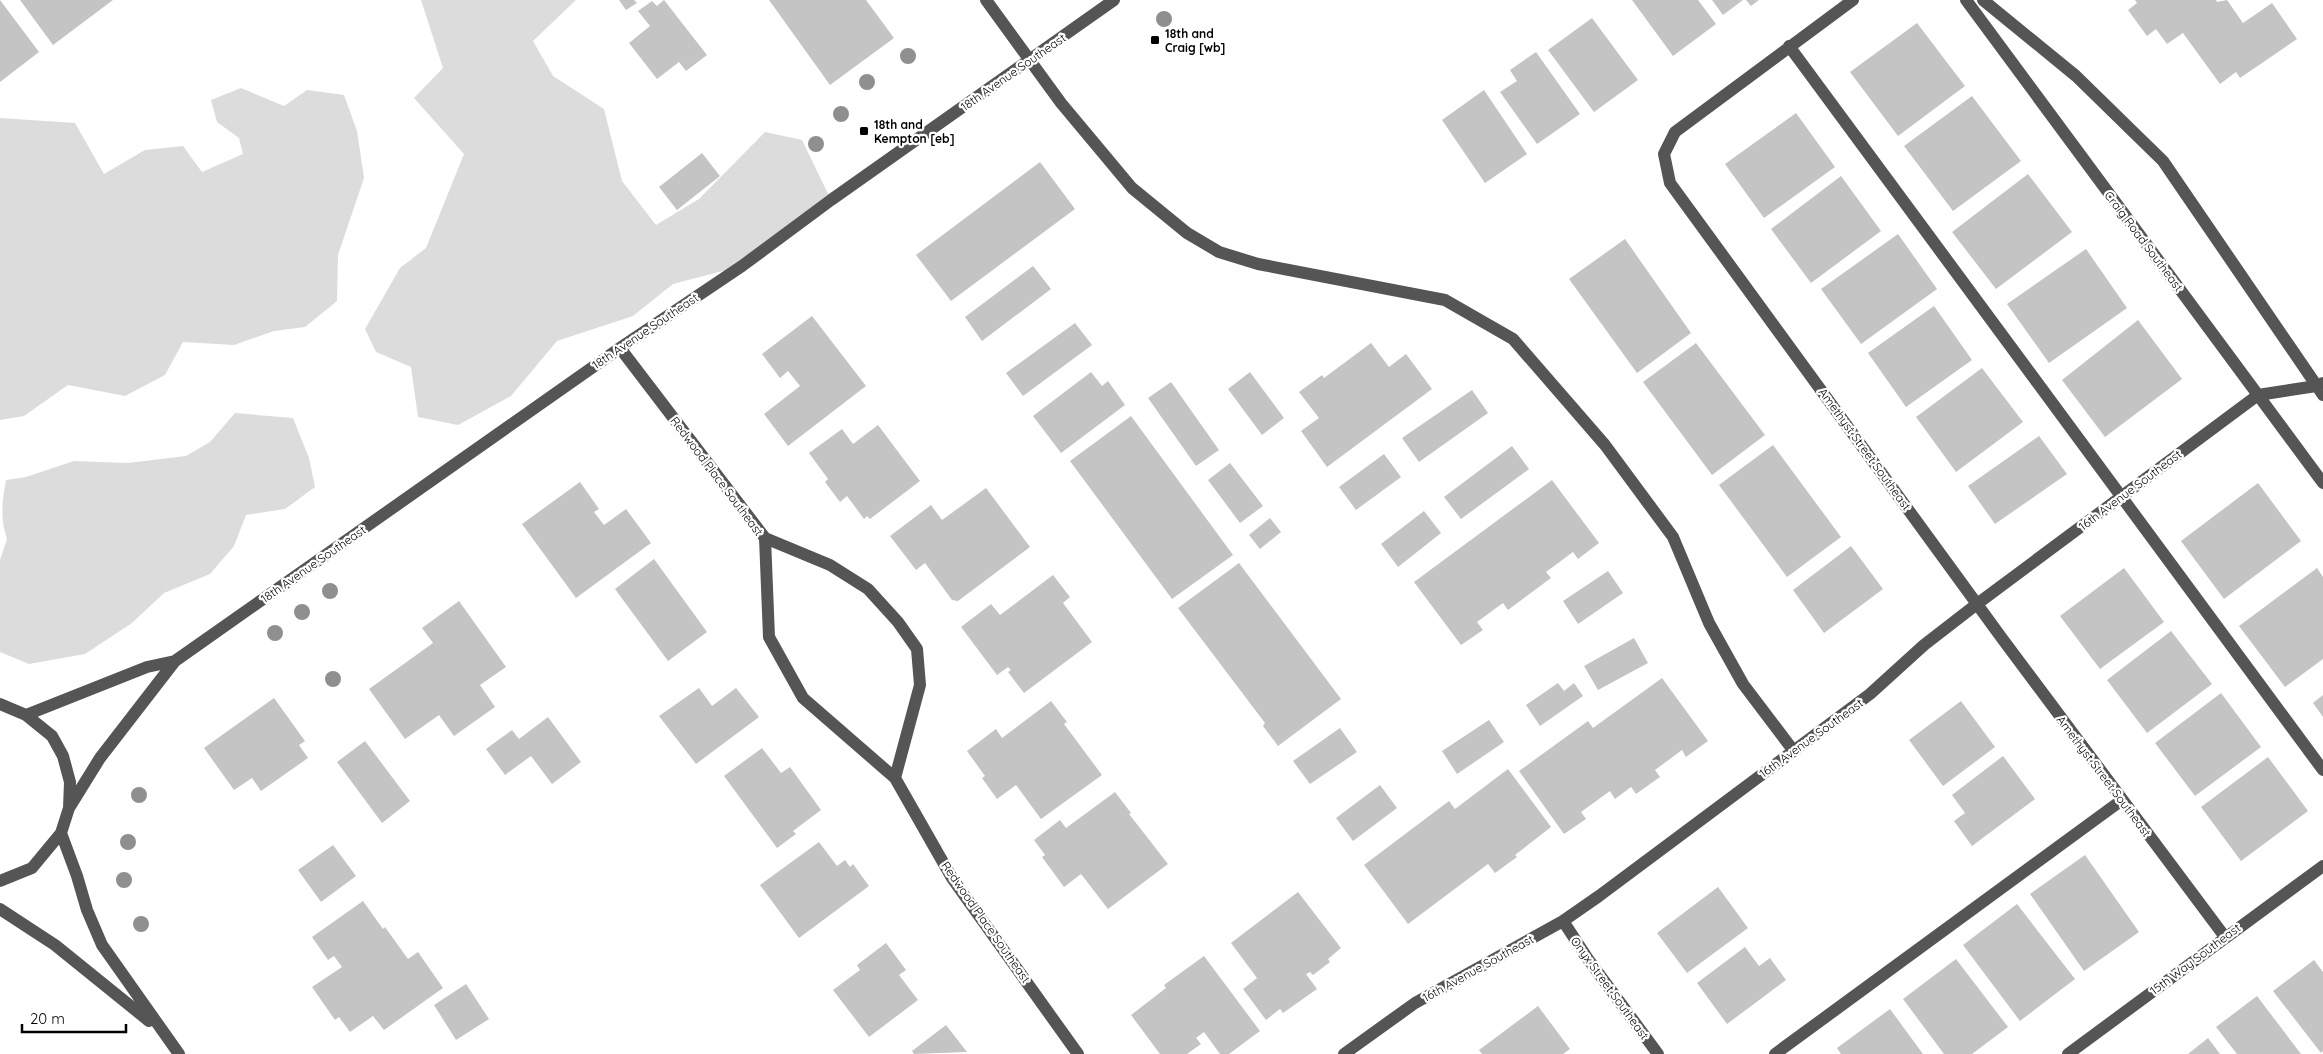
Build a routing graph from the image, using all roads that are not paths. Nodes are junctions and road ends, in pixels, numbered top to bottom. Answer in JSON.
{"nodes":[{"id":1,"x":986,"y":0,"type":"edge"},
{"id":2,"x":1114,"y":0,"type":"edge"},
{"id":3,"x":1853,"y":0,"type":"edge"},
{"id":4,"x":1966,"y":0,"type":"edge"},
{"id":5,"x":1983,"y":0,"type":"edge"},
{"id":6,"x":1789,"y":46,"type":"junction"},
{"id":7,"x":1030,"y":59,"type":"junction"},
{"id":8,"x":620,"y":348,"type":"junction"},
{"id":9,"x":2321,"y":388,"type":"edge"},
{"id":10,"x":2258,"y":395,"type":"junction"},
{"id":11,"x":2323,"y":482,"type":"edge"},
{"id":12,"x":2120,"y":498,"type":"junction"},
{"id":13,"x":765,"y":538,"type":"junction"},
{"id":14,"x":1977,"y":604,"type":"junction"},
{"id":15,"x":175,"y":661,"type":"junction"},
{"id":16,"x":0,"y":704,"type":"edge"},
{"id":17,"x":26,"y":715,"type":"junction"},
{"id":18,"x":1793,"y":750,"type":"junction"},
{"id":19,"x":2323,"y":770,"type":"edge"},
{"id":20,"x":895,"y":778,"type":"junction"},
{"id":21,"x":2122,"y":800,"type":"junction"},
{"id":22,"x":69,"y":808,"type":"junction"},
{"id":23,"x":61,"y":834,"type":"junction"},
{"id":24,"x":2323,"y":866,"type":"edge"},
{"id":25,"x":0,"y":881,"type":"edge"},
{"id":26,"x":0,"y":909,"type":"edge"},
{"id":27,"x":1563,"y":921,"type":"junction"},
{"id":28,"x":2225,"y":937,"type":"junction"},
{"id":29,"x":161,"y":1030,"type":"junction"},
{"id":30,"x":179,"y":1054,"type":"edge"},
{"id":31,"x":1078,"y":1054,"type":"edge"},
{"id":32,"x":1344,"y":1054,"type":"edge"},
{"id":33,"x":1658,"y":1054,"type":"edge"},
{"id":34,"x":1774,"y":1054,"type":"edge"},
{"id":35,"x":2068,"y":1054,"type":"edge"}],
"edges":[{"from":1,"to":7,"type":"street"},
{"from":2,"to":7,"type":"street","name":"18th Avenue Southeast"},
{"from":3,"to":6,"type":"street","name":"Amethyst Street Southeast"},
{"from":4,"to":10,"type":"street","name":"Craig Road Southeast"},
{"from":5,"to":9,"type":"street"},
{"from":6,"to":12,"type":"street"},
{"from":6,"to":14,"type":"street","name":"Amethyst Street Southeast"},
{"from":7,"to":8,"type":"street","name":"18th Avenue Southeast"},
{"from":7,"to":18,"type":"street"},
{"from":8,"to":13,"type":"street","name":"Redwood Place Southeast"},
{"from":8,"to":15,"type":"street","name":"18th Avenue Southeast"},
{"from":9,"to":10,"type":"street"},
{"from":10,"to":11,"type":"street","name":"Craig Road Southeast"},
{"from":10,"to":12,"type":"street","name":"16th Avenue Southeast"},
{"from":12,"to":14,"type":"street","name":"16th Avenue Southeast"},
{"from":12,"to":19,"type":"street"},
{"from":13,"to":20,"type":"street","name":"Redwood Place Southeast"},
{"from":13,"to":20,"type":"street"},
{"from":14,"to":18,"type":"street","name":"16th Avenue Southeast"},
{"from":14,"to":21,"type":"street","name":"Amethyst Street Southeast"},
{"from":15,"to":17,"type":"street","name":"18th Avenue Southeast"},
{"from":15,"to":22,"type":"street","name":"18th Avenue Southeast"},
{"from":16,"to":17,"type":"street"},
{"from":17,"to":22,"type":"street"},
{"from":18,"to":27,"type":"street","name":"16th Avenue Southeast"},
{"from":20,"to":31,"type":"street","name":"Redwood Place Southeast"},
{"from":21,"to":28,"type":"street","name":"Amethyst Street Southeast"},
{"from":21,"to":34,"type":"street"},
{"from":22,"to":23,"type":"street"},
{"from":23,"to":25,"type":"street"},
{"from":23,"to":29,"type":"street"},
{"from":24,"to":28,"type":"street","name":"15th Way Southeast"},
{"from":26,"to":29,"type":"street"},
{"from":27,"to":32,"type":"street","name":"16th Avenue Southeast"},
{"from":27,"to":33,"type":"street","name":"Onyx Street Southeast"},
{"from":28,"to":35,"type":"street","name":"15th Way Southeast"},
{"from":29,"to":30,"type":"street"}]}
